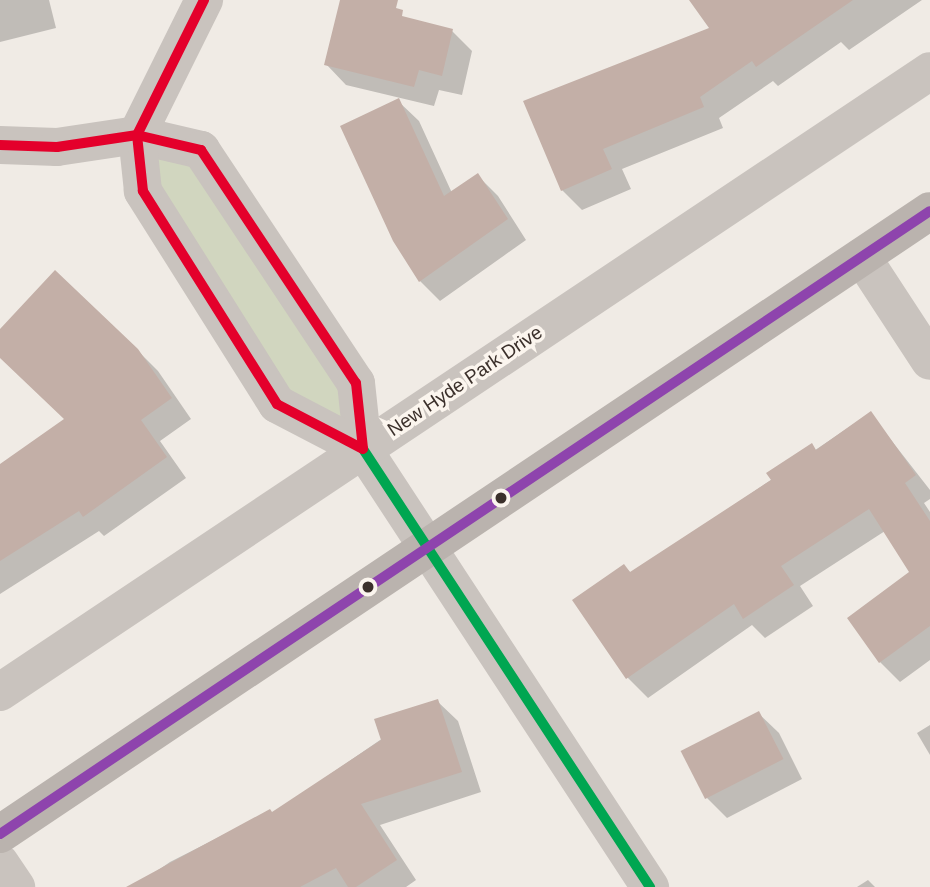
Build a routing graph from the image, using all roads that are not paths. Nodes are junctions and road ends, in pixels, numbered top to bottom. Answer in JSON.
{"nodes":[{"id":1,"x":204,"y":0,"type":"edge"},
{"id":2,"x":930,"y":71,"type":"edge"},
{"id":3,"x":137,"y":135,"type":"junction"},
{"id":4,"x":0,"y":145,"type":"edge"},
{"id":5,"x":930,"y":211,"type":"edge"},
{"id":6,"x":862,"y":257,"type":"junction"},
{"id":7,"x":930,"y":361,"type":"edge"},
{"id":8,"x":363,"y":449,"type":"junction"},
{"id":9,"x":426,"y":546,"type":"junction"},
{"id":10,"x":0,"y":692,"type":"edge"},
{"id":11,"x":0,"y":834,"type":"edge"},
{"id":12,"x":0,"y":863,"type":"edge"},
{"id":13,"x":16,"y":887,"type":"edge"},
{"id":14,"x":650,"y":887,"type":"edge"}],
"edges":[{"from":1,"to":3,"type":"street"},
{"from":2,"to":8,"type":"street","name":"New Hyde Park Drive"},
{"from":3,"to":4,"type":"street"},
{"from":3,"to":8,"type":"street"},
{"from":3,"to":8,"type":"street"},
{"from":5,"to":6,"type":"main road"},
{"from":6,"to":7,"type":"street"},
{"from":6,"to":9,"type":"main road"},
{"from":8,"to":9,"type":"street"},
{"from":8,"to":10,"type":"street","name":"New Hyde Park Drive"},
{"from":9,"to":11,"type":"main road"},
{"from":9,"to":14,"type":"street"},
{"from":12,"to":13,"type":"street"}]}
